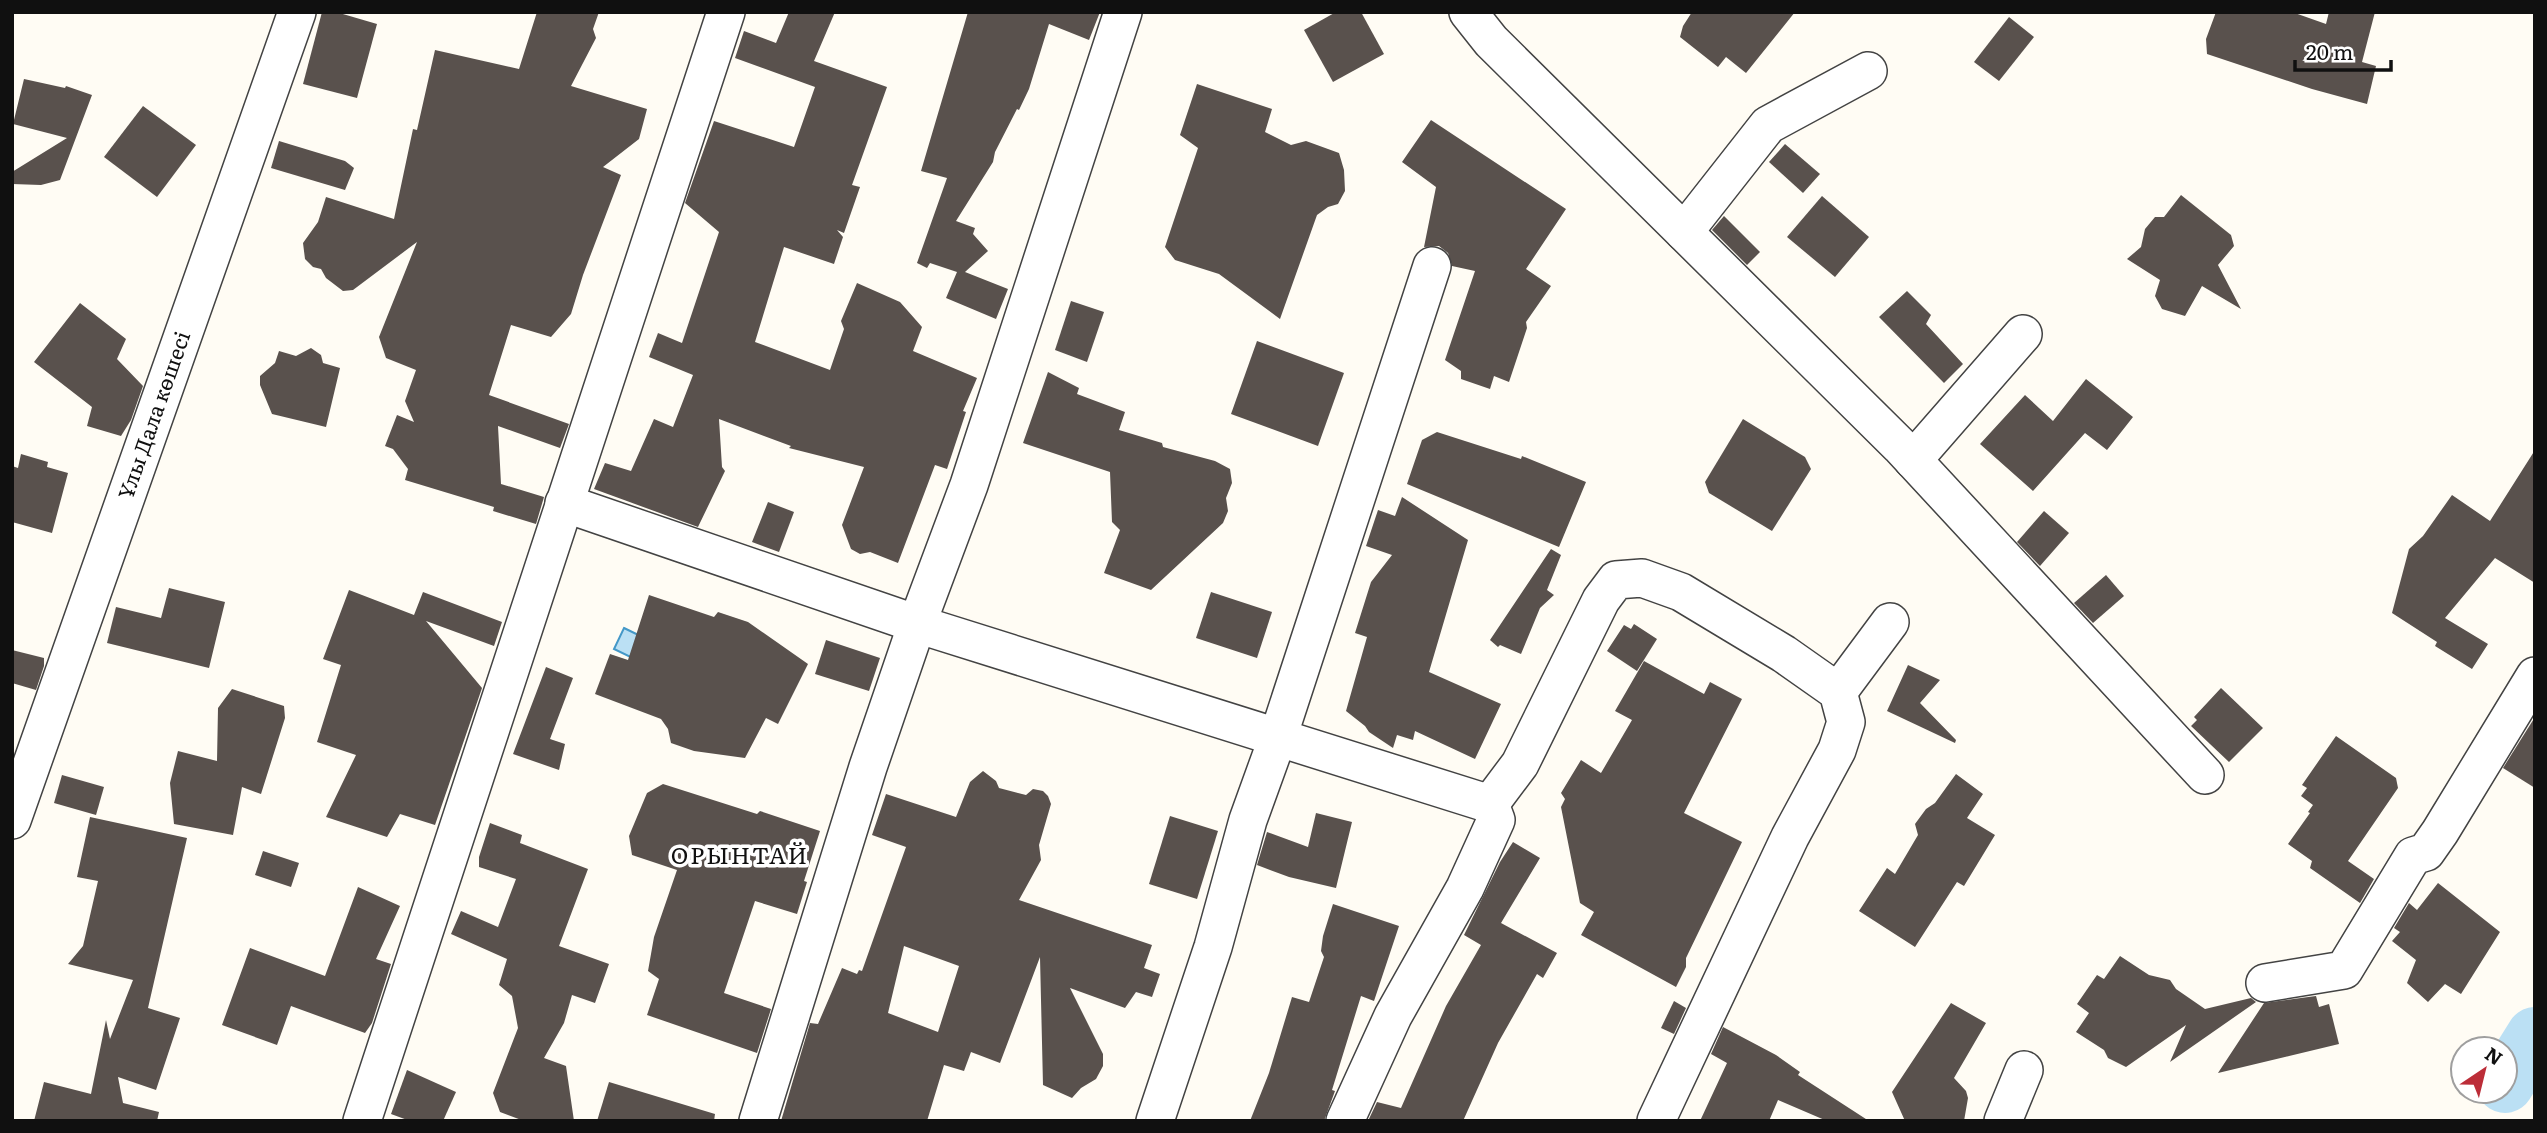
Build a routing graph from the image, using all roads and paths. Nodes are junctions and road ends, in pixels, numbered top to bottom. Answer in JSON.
{"nodes":[{"id":1,"x":297,"y":12,"type":"edge"},
{"id":2,"x":726,"y":12,"type":"edge"},
{"id":3,"x":1123,"y":12,"type":"edge"},
{"id":4,"x":1468,"y":12,"type":"edge"},
{"id":5,"x":1868,"y":71,"type":"dead end"},
{"id":6,"x":1685,"y":232,"type":"junction"},
{"id":7,"x":1432,"y":266,"type":"dead end"},
{"id":8,"x":2023,"y":334,"type":"dead end"},
{"id":9,"x":1913,"y":460,"type":"junction"},
{"id":10,"x":564,"y":503,"type":"junction"},
{"id":11,"x":1890,"y":622,"type":"dead end"},
{"id":12,"x":917,"y":624,"type":"junction"},
{"id":13,"x":2535,"y":676,"type":"edge"},
{"id":14,"x":1838,"y":692,"type":"junction"},
{"id":15,"x":1278,"y":737,"type":"junction"},
{"id":16,"x":2205,"y":775,"type":"dead end"},
{"id":17,"x":1490,"y":804,"type":"junction"},
{"id":18,"x":12,"y":820,"type":"edge"},
{"id":19,"x":2265,"y":983,"type":"dead end"},
{"id":20,"x":2024,"y":1070,"type":"dead end"},
{"id":21,"x":362,"y":1121,"type":"edge"},
{"id":22,"x":758,"y":1121,"type":"edge"},
{"id":23,"x":1156,"y":1121,"type":"edge"},
{"id":24,"x":1345,"y":1121,"type":"edge"},
{"id":25,"x":1656,"y":1121,"type":"edge"},
{"id":26,"x":2003,"y":1121,"type":"edge"}],
"edges":[{"from":1,"to":18,"type":"street","name":"Ұлы Дала көшесі"},
{"from":2,"to":10,"type":"street"},
{"from":3,"to":12,"type":"street"},
{"from":4,"to":6,"type":"street"},
{"from":5,"to":6,"type":"street"},
{"from":6,"to":9,"type":"street"},
{"from":7,"to":15,"type":"street"},
{"from":8,"to":9,"type":"street"},
{"from":9,"to":16,"type":"street"},
{"from":10,"to":12,"type":"street"},
{"from":10,"to":21,"type":"street"},
{"from":11,"to":14,"type":"street"},
{"from":12,"to":15,"type":"street"},
{"from":12,"to":22,"type":"street"},
{"from":13,"to":19,"type":"street"},
{"from":14,"to":17,"type":"street"},
{"from":14,"to":25,"type":"street"},
{"from":15,"to":17,"type":"street"},
{"from":15,"to":23,"type":"street"},
{"from":17,"to":24,"type":"street"},
{"from":20,"to":26,"type":"street"}]}
